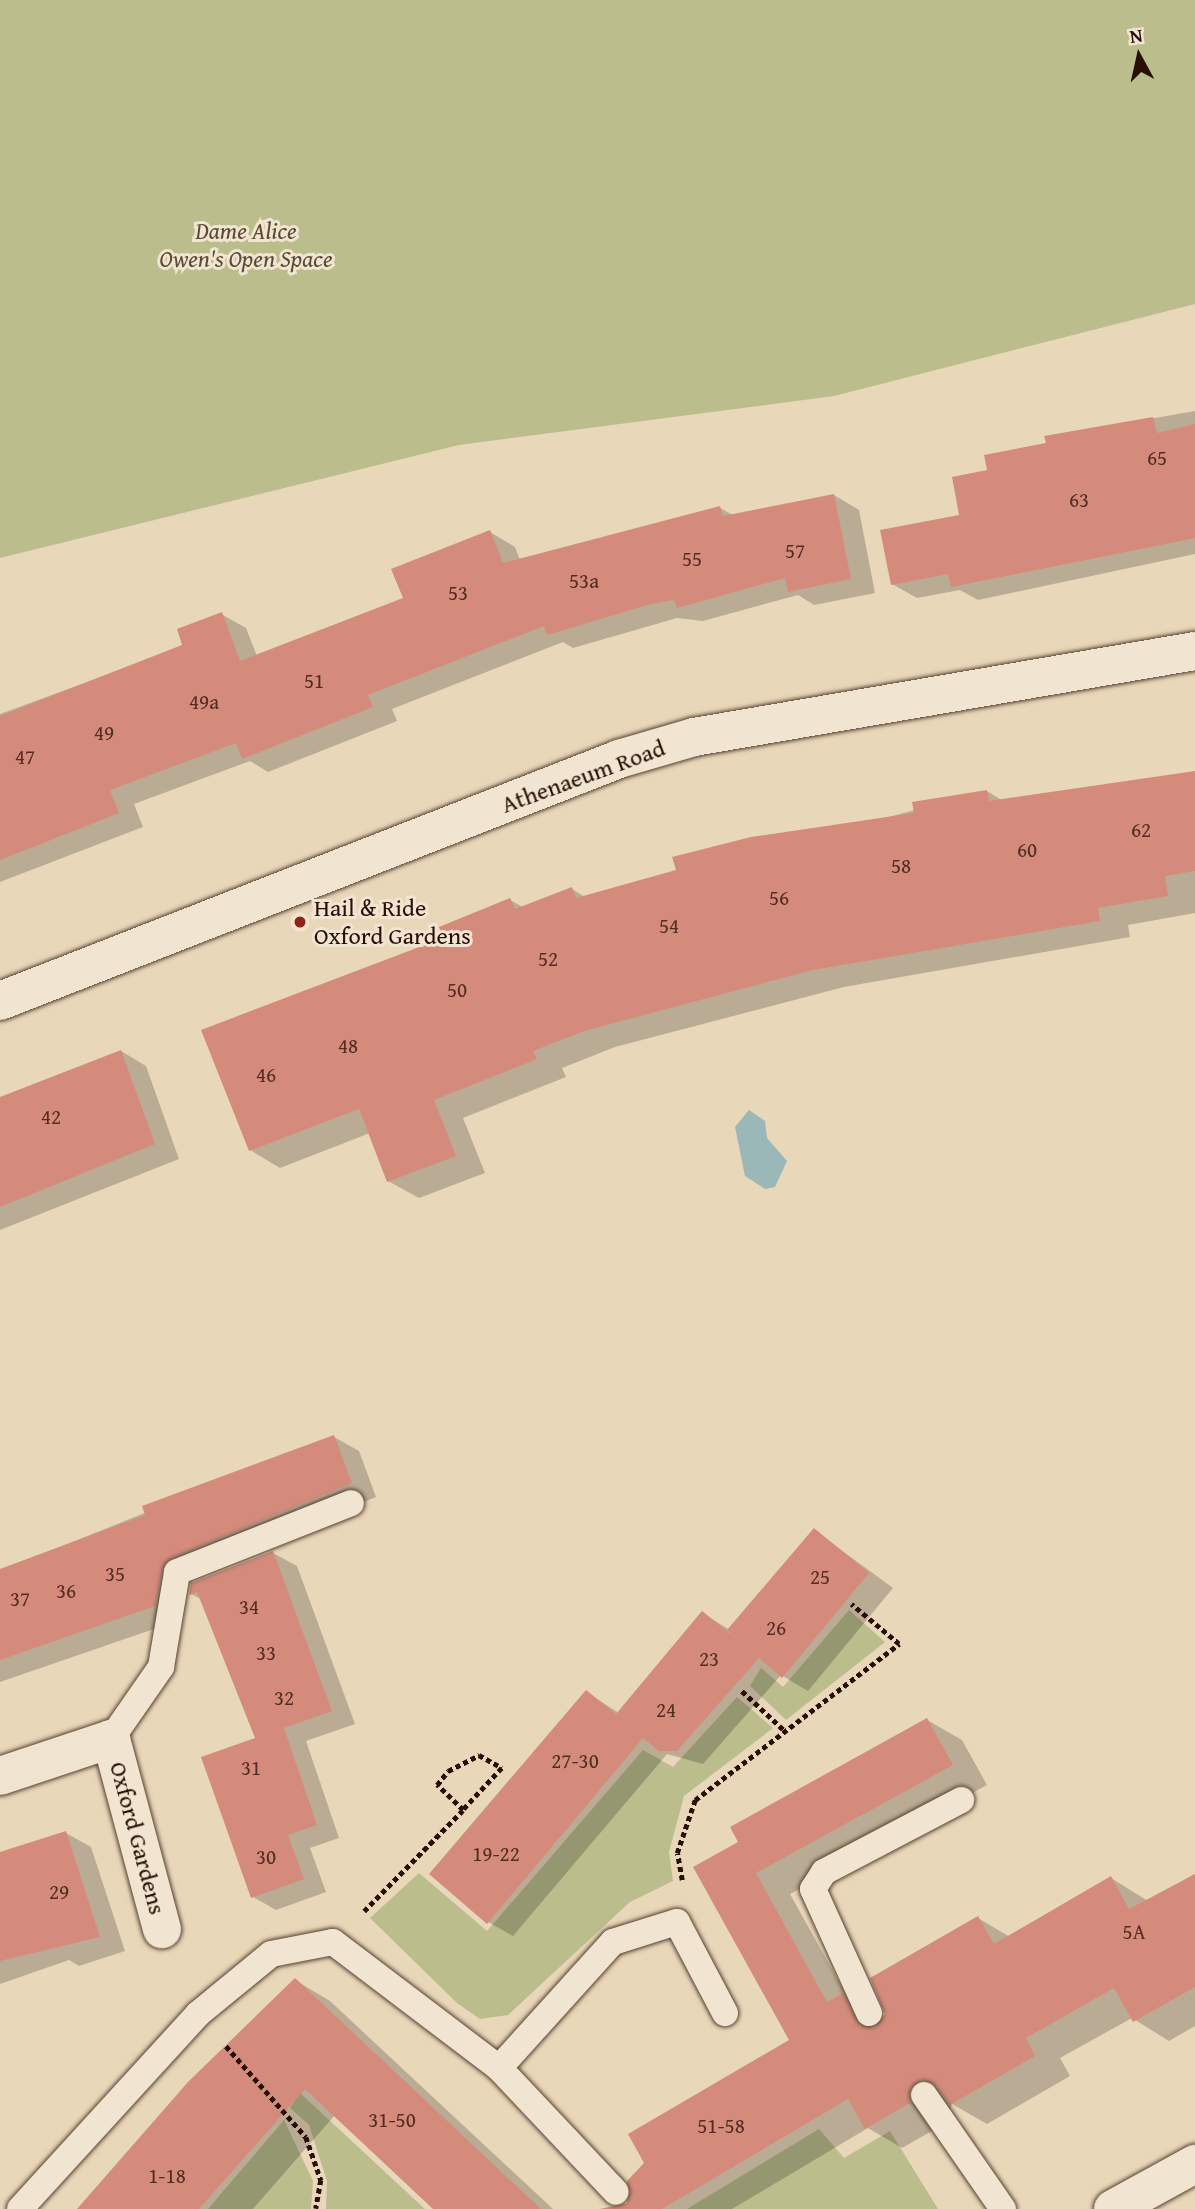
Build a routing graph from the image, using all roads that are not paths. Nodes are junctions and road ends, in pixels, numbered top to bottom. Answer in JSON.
{"nodes":[{"id":1,"x":1195,"y":651,"type":"edge"},
{"id":2,"x":0,"y":1001,"type":"edge"},
{"id":3,"x":351,"y":1503,"type":"dead end"},
{"id":4,"x":111,"y":1739,"type":"junction"},
{"id":5,"x":0,"y":1776,"type":"edge"},
{"id":6,"x":961,"y":1800,"type":"dead end"},
{"id":7,"x":162,"y":1929,"type":"dead end"},
{"id":8,"x":725,"y":2013,"type":"dead end"},
{"id":9,"x":869,"y":2013,"type":"dead end"},
{"id":10,"x":499,"y":2068,"type":"junction"},
{"id":11,"x":924,"y":2095,"type":"dead end"},
{"id":12,"x":1195,"y":2164,"type":"edge"},
{"id":13,"x":616,"y":2192,"type":"dead end"},
{"id":14,"x":20,"y":2209,"type":"edge"},
{"id":15,"x":1003,"y":2209,"type":"edge"},
{"id":16,"x":1113,"y":2209,"type":"edge"}],
"edges":[{"from":1,"to":2,"type":"street","name":"Athenaeum Road"},
{"from":3,"to":4,"type":"lane"},
{"from":4,"to":5,"type":"street","name":"Oxford Gardens"},
{"from":4,"to":7,"type":"street","name":"Oxford Gardens"},
{"from":6,"to":9,"type":"lane"},
{"from":8,"to":10,"type":"lane"},
{"from":10,"to":13,"type":"lane"},
{"from":10,"to":14,"type":"lane"},
{"from":11,"to":15,"type":"lane"},
{"from":12,"to":16,"type":"street"}]}
